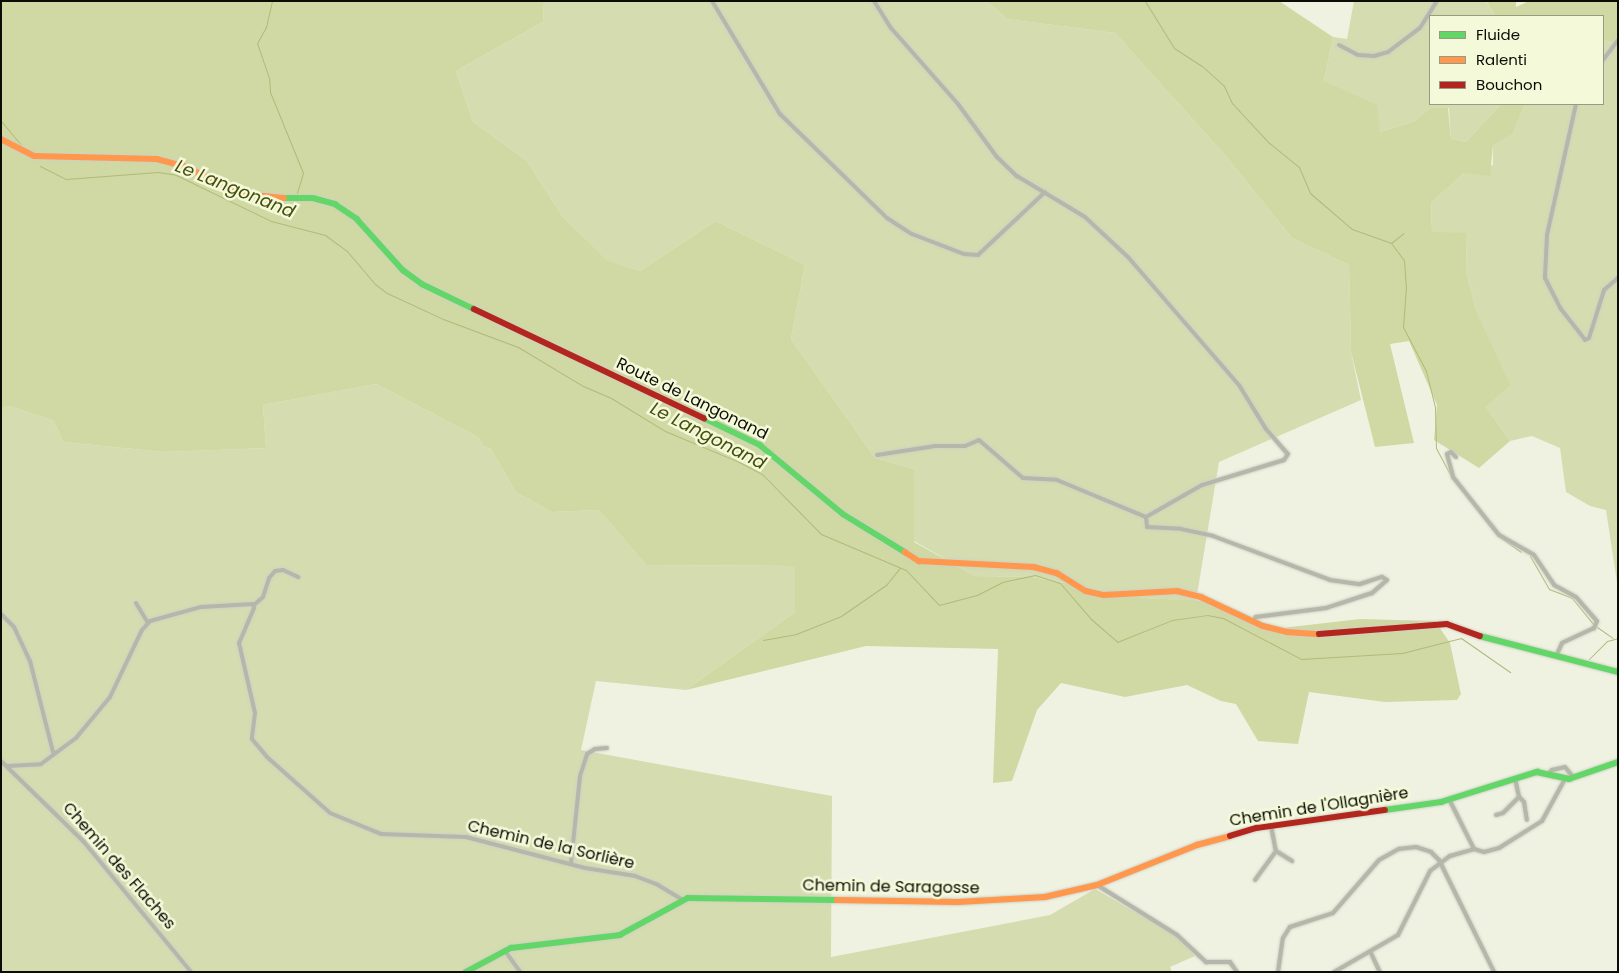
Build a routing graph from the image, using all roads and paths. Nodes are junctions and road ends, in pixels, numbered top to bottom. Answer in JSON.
{"nodes":[{"id":1,"x":712,"y":1,"type":"edge"},
{"id":2,"x":874,"y":1,"type":"edge"},
{"id":3,"x":1437,"y":1,"type":"edge"},
{"id":4,"x":1618,"y":40,"type":"edge"},
{"id":5,"x":1339,"y":45,"type":"dead end"},
{"id":6,"x":1604,"y":59,"type":"edge"},
{"id":7,"x":1576,"y":105,"type":"edge"},
{"id":8,"x":1,"y":139,"type":"edge"},
{"id":9,"x":1045,"y":192,"type":"junction"},
{"id":10,"x":1618,"y":278,"type":"edge"},
{"id":11,"x":877,"y":455,"type":"dead end"},
{"id":12,"x":1456,"y":457,"type":"dead end"},
{"id":13,"x":1146,"y":517,"type":"junction"},
{"id":14,"x":298,"y":577,"type":"dead end"},
{"id":15,"x":136,"y":602,"type":"dead end"},
{"id":16,"x":254,"y":605,"type":"junction"},
{"id":17,"x":1,"y":614,"type":"edge"},
{"id":18,"x":1252,"y":622,"type":"junction"},
{"id":19,"x":148,"y":623,"type":"junction"},
{"id":20,"x":1557,"y":654,"type":"junction"},
{"id":21,"x":1618,"y":672,"type":"edge"},
{"id":22,"x":607,"y":748,"type":"dead end"},
{"id":23,"x":54,"y":752,"type":"junction"},
{"id":24,"x":1,"y":761,"type":"edge"},
{"id":25,"x":1618,"y":762,"type":"edge"},
{"id":26,"x":7,"y":766,"type":"junction"},
{"id":27,"x":1548,"y":774,"type":"junction"},
{"id":28,"x":1515,"y":778,"type":"junction"},
{"id":29,"x":1574,"y":778,"type":"junction"},
{"id":30,"x":1564,"y":780,"type":"junction"},
{"id":31,"x":1519,"y":797,"type":"junction"},
{"id":32,"x":1449,"y":800,"type":"junction"},
{"id":33,"x":1496,"y":815,"type":"dead end"},
{"id":34,"x":1527,"y":820,"type":"dead end"},
{"id":35,"x":1271,"y":826,"type":"junction"},
{"id":36,"x":1474,"y":849,"type":"junction"},
{"id":37,"x":1276,"y":851,"type":"junction"},
{"id":38,"x":1292,"y":862,"type":"dead end"},
{"id":39,"x":1440,"y":862,"type":"junction"},
{"id":40,"x":571,"y":863,"type":"junction"},
{"id":41,"x":1255,"y":880,"type":"dead end"},
{"id":42,"x":1098,"y":885,"type":"junction"},
{"id":43,"x":683,"y":900,"type":"junction"},
{"id":44,"x":505,"y":951,"type":"junction"},
{"id":45,"x":1370,"y":951,"type":"junction"},
{"id":46,"x":191,"y":972,"type":"edge"},
{"id":47,"x":466,"y":972,"type":"edge"},
{"id":48,"x":520,"y":972,"type":"edge"},
{"id":49,"x":1237,"y":972,"type":"edge"},
{"id":50,"x":1278,"y":972,"type":"edge"},
{"id":51,"x":1334,"y":972,"type":"edge"},
{"id":52,"x":1380,"y":972,"type":"edge"},
{"id":53,"x":1494,"y":972,"type":"edge"}],
"edges":[{"from":1,"to":9,"type":"street"},
{"from":2,"to":9,"type":"street"},
{"from":3,"to":5,"type":"street"},
{"from":4,"to":6,"type":"street"},
{"from":7,"to":10,"type":"street"},
{"from":8,"to":18,"type":"main road","name":"Route de Langonand"},
{"from":9,"to":13,"type":"street"},
{"from":11,"to":13,"type":"street"},
{"from":12,"to":20,"type":"street"},
{"from":13,"to":18,"type":"street"},
{"from":14,"to":16,"type":"street","name":"Chemin de la Sorlière"},
{"from":15,"to":19,"type":"street"},
{"from":16,"to":19,"type":"street"},
{"from":16,"to":40,"type":"street","name":"Chemin de la Sorlière"},
{"from":17,"to":23,"type":"street"},
{"from":18,"to":20,"type":"main road","name":"Route de Langonand"},
{"from":19,"to":23,"type":"street"},
{"from":20,"to":21,"type":"main road","name":"Route de Langonand"},
{"from":22,"to":40,"type":"street"},
{"from":23,"to":26,"type":"street"},
{"from":24,"to":26,"type":"street","name":"Chemin des Flaches"},
{"from":25,"to":29,"type":"main road"},
{"from":26,"to":46,"type":"street","name":"Chemin des Flaches"},
{"from":27,"to":28,"type":"main road","name":"Chemin de l'Ollagnière"},
{"from":27,"to":29,"type":"street","name":"Chemin de l'Ollagnière"},
{"from":27,"to":30,"type":"main road","name":"Chemin de l'Ollagnière"},
{"from":28,"to":31,"type":"street"},
{"from":28,"to":32,"type":"main road","name":"Chemin de l'Ollagnière"},
{"from":29,"to":30,"type":"main road"},
{"from":30,"to":36,"type":"street"},
{"from":31,"to":33,"type":"street"},
{"from":31,"to":34,"type":"street"},
{"from":32,"to":35,"type":"main road","name":"Chemin de l'Ollagnière"},
{"from":32,"to":36,"type":"street"},
{"from":35,"to":37,"type":"street"},
{"from":35,"to":42,"type":"main road","name":"Chemin de l'Ollagnière"},
{"from":36,"to":39,"type":"street"},
{"from":37,"to":38,"type":"street"},
{"from":37,"to":41,"type":"street"},
{"from":39,"to":45,"type":"street"},
{"from":39,"to":50,"type":"street"},
{"from":39,"to":53,"type":"street"},
{"from":40,"to":43,"type":"street","name":"Chemin de la Sorlière"},
{"from":42,"to":43,"type":"main road","name":"Chemin de Saragosse"},
{"from":42,"to":49,"type":"street"},
{"from":43,"to":44,"type":"main road"},
{"from":44,"to":47,"type":"main road"},
{"from":44,"to":48,"type":"street"},
{"from":45,"to":51,"type":"street"},
{"from":45,"to":52,"type":"street"}]}
